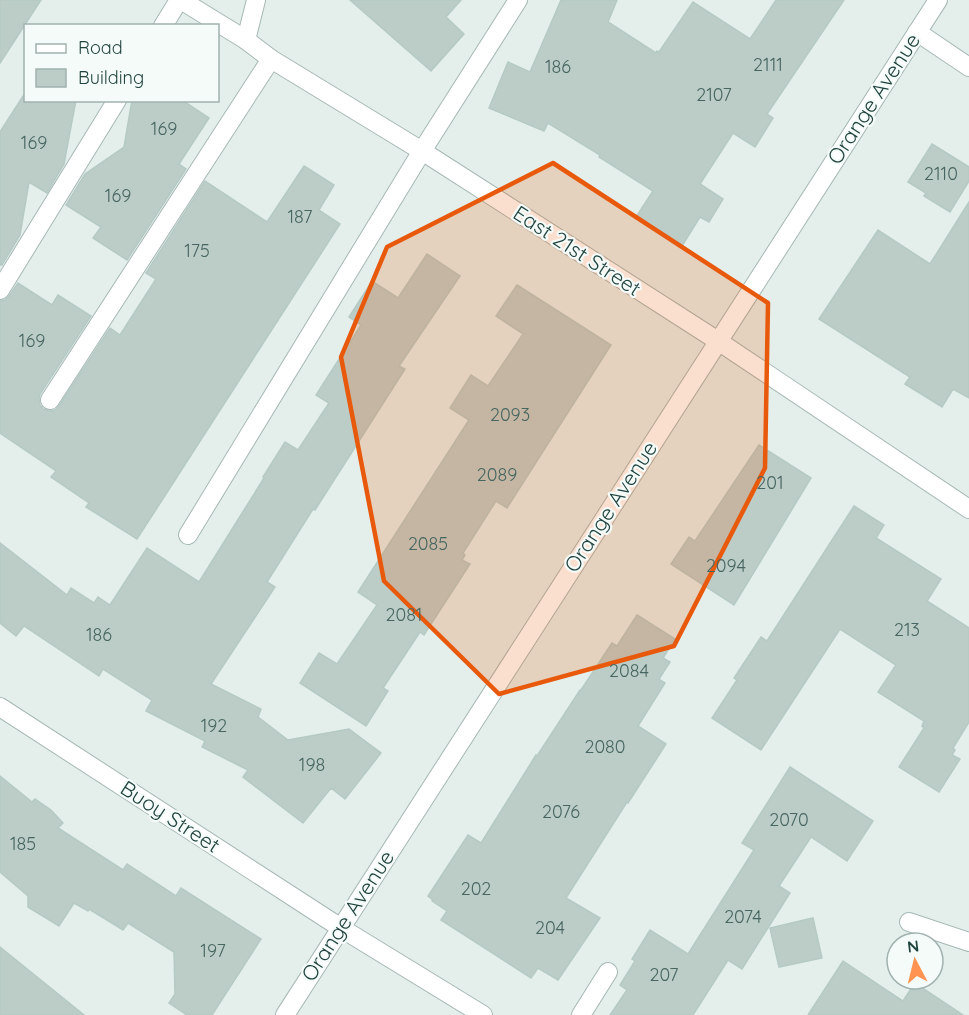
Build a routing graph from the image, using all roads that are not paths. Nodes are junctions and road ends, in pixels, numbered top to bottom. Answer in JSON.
{"nodes":[{"id":1,"x":180,"y":0,"type":"edge"},
{"id":2,"x":255,"y":0,"type":"edge"},
{"id":3,"x":518,"y":0,"type":"edge"},
{"id":4,"x":938,"y":0,"type":"edge"},
{"id":5,"x":164,"y":24,"type":"edge"},
{"id":6,"x":917,"y":32,"type":"junction"},
{"id":7,"x":246,"y":39,"type":"junction"},
{"id":8,"x":271,"y":59,"type":"junction"},
{"id":9,"x":969,"y":67,"type":"edge"},
{"id":10,"x":116,"y":102,"type":"edge"},
{"id":11,"x":422,"y":152,"type":"junction"},
{"id":12,"x":0,"y":290,"type":"edge"},
{"id":13,"x":718,"y":341,"type":"junction"},
{"id":14,"x":50,"y":400,"type":"dead end"},
{"id":15,"x":969,"y":509,"type":"edge"},
{"id":16,"x":188,"y":535,"type":"dead end"},
{"id":17,"x":0,"y":707,"type":"edge"},
{"id":18,"x":909,"y":922,"type":"dead end"},
{"id":19,"x":341,"y":928,"type":"junction"},
{"id":20,"x":969,"y":942,"type":"edge"},
{"id":21,"x":608,"y":972,"type":"dead end"},
{"id":22,"x":285,"y":1015,"type":"edge"},
{"id":23,"x":483,"y":1015,"type":"edge"},
{"id":24,"x":580,"y":1015,"type":"edge"}],
"edges":[{"from":1,"to":5,"type":"street"},
{"from":1,"to":7,"type":"street","name":"East 21st Street"},
{"from":2,"to":7,"type":"street"},
{"from":3,"to":11,"type":"street"},
{"from":4,"to":6,"type":"street","name":"Orange Avenue"},
{"from":6,"to":9,"type":"street"},
{"from":6,"to":13,"type":"street","name":"Orange Avenue"},
{"from":7,"to":8,"type":"street","name":"East 21st Street"},
{"from":8,"to":11,"type":"street","name":"East 21st Street"},
{"from":8,"to":14,"type":"street"},
{"from":10,"to":12,"type":"street"},
{"from":11,"to":13,"type":"street","name":"East 21st Street"},
{"from":11,"to":16,"type":"street"},
{"from":13,"to":15,"type":"street","name":"East 21st Street"},
{"from":13,"to":19,"type":"street","name":"Orange Avenue"},
{"from":17,"to":19,"type":"street","name":"Buoy Street"},
{"from":18,"to":20,"type":"street"},
{"from":19,"to":22,"type":"street","name":"Orange Avenue"},
{"from":19,"to":23,"type":"street","name":"Buoy Street"},
{"from":21,"to":24,"type":"street"}]}
